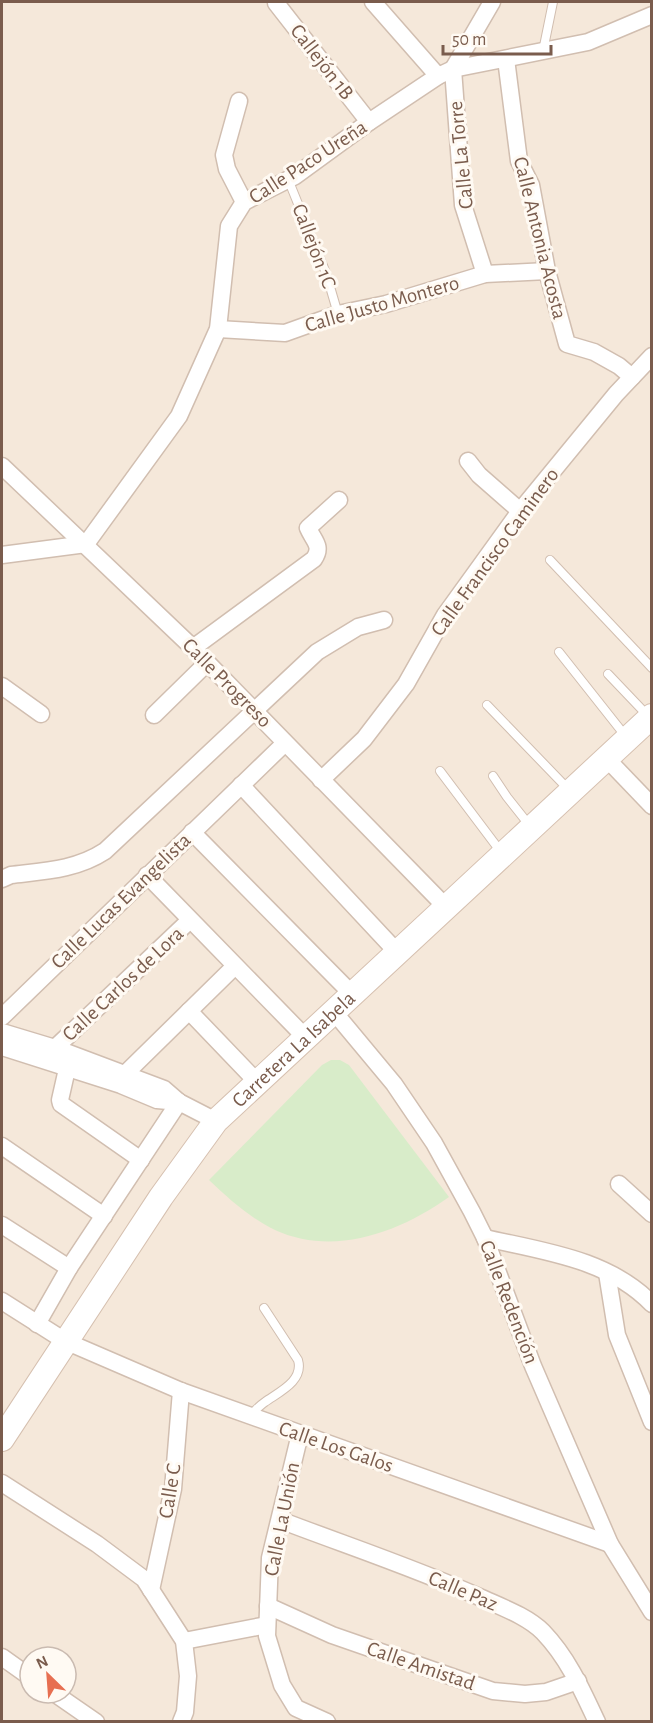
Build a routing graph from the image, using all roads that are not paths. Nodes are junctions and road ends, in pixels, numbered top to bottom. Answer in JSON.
{"nodes":[{"id":1,"x":373,"y":2,"type":"edge"},
{"id":2,"x":492,"y":2,"type":"edge"},
{"id":3,"x":553,"y":2,"type":"edge"},
{"id":4,"x":276,"y":3,"type":"edge"},
{"id":5,"x":651,"y":15,"type":"edge"},
{"id":6,"x":543,"y":51,"type":"junction"},
{"id":7,"x":506,"y":59,"type":"junction"},
{"id":8,"x":445,"y":73,"type":"junction"},
{"id":9,"x":239,"y":101,"type":"dead end"},
{"id":10,"x":369,"y":122,"type":"junction"},
{"id":11,"x":288,"y":179,"type":"junction"},
{"id":12,"x":244,"y":202,"type":"junction"},
{"id":13,"x":547,"y":271,"type":"junction"},
{"id":14,"x":485,"y":274,"type":"junction"},
{"id":15,"x":338,"y":314,"type":"junction"},
{"id":16,"x":218,"y":329,"type":"junction"},
{"id":17,"x":651,"y":356,"type":"edge"},
{"id":18,"x":632,"y":378,"type":"junction"},
{"id":19,"x":468,"y":461,"type":"dead end"},
{"id":20,"x":2,"y":466,"type":"edge"},
{"id":21,"x":339,"y":500,"type":"dead end"},
{"id":22,"x":520,"y":511,"type":"junction"},
{"id":23,"x":86,"y":544,"type":"junction"},
{"id":24,"x":2,"y":555,"type":"edge"},
{"id":25,"x":550,"y":560,"type":"dead end"},
{"id":26,"x":384,"y":620,"type":"dead end"},
{"id":27,"x":193,"y":648,"type":"junction"},
{"id":28,"x":559,"y":652,"type":"dead end"},
{"id":29,"x":207,"y":663,"type":"junction"},
{"id":30,"x":651,"y":668,"type":"edge"},
{"id":31,"x":608,"y":674,"type":"dead end"},
{"id":32,"x":2,"y":686,"type":"edge"},
{"id":33,"x":487,"y":705,"type":"dead end"},
{"id":34,"x":255,"y":711,"type":"junction"},
{"id":35,"x":41,"y":714,"type":"dead end"},
{"id":36,"x":154,"y":715,"type":"dead end"},
{"id":37,"x":651,"y":717,"type":"edge"},
{"id":38,"x":627,"y":738,"type":"junction"},
{"id":39,"x":285,"y":743,"type":"junction"},
{"id":40,"x":606,"y":758,"type":"junction"},
{"id":41,"x":440,"y":771,"type":"dead end"},
{"id":42,"x":493,"y":776,"type":"dead end"},
{"id":43,"x":321,"y":780,"type":"junction"},
{"id":44,"x":242,"y":785,"type":"junction"},
{"id":45,"x":570,"y":792,"type":"junction"},
{"id":46,"x":651,"y":806,"type":"edge"},
{"id":47,"x":532,"y":828,"type":"junction"},
{"id":48,"x":192,"y":832,"type":"junction"},
{"id":49,"x":502,"y":855,"type":"junction"},
{"id":50,"x":147,"y":875,"type":"junction"},
{"id":51,"x":2,"y":879,"type":"edge"},
{"id":52,"x":446,"y":907,"type":"junction"},
{"id":53,"x":190,"y":920,"type":"junction"},
{"id":54,"x":396,"y":951,"type":"junction"},
{"id":55,"x":235,"y":966,"type":"junction"},
{"id":56,"x":352,"y":994,"type":"junction"},
{"id":57,"x":189,"y":1011,"type":"junction"},
{"id":58,"x":334,"y":1012,"type":"junction"},
{"id":59,"x":2,"y":1017,"type":"edge"},
{"id":60,"x":2,"y":1032,"type":"edge"},
{"id":61,"x":306,"y":1038,"type":"junction"},
{"id":62,"x":2,"y":1047,"type":"edge"},
{"id":63,"x":55,"y":1048,"type":"junction"},
{"id":64,"x":67,"y":1069,"type":"junction"},
{"id":65,"x":125,"y":1074,"type":"junction"},
{"id":66,"x":258,"y":1083,"type":"junction"},
{"id":67,"x":179,"y":1102,"type":"junction"},
{"id":68,"x":216,"y":1121,"type":"junction"},
{"id":69,"x":2,"y":1146,"type":"edge"},
{"id":70,"x":141,"y":1160,"type":"junction"},
{"id":71,"x":619,"y":1184,"type":"dead end"},
{"id":72,"x":651,"y":1214,"type":"edge"},
{"id":73,"x":104,"y":1216,"type":"junction"},
{"id":74,"x":2,"y":1225,"type":"edge"},
{"id":75,"x":485,"y":1238,"type":"junction"},
{"id":76,"x":69,"y":1268,"type":"junction"},
{"id":77,"x":607,"y":1273,"type":"junction"},
{"id":78,"x":2,"y":1301,"type":"edge"},
{"id":79,"x":651,"y":1301,"type":"edge"},
{"id":80,"x":264,"y":1308,"type":"dead end"},
{"id":81,"x":37,"y":1324,"type":"junction"},
{"id":82,"x":65,"y":1341,"type":"junction"},
{"id":83,"x":181,"y":1391,"type":"junction"},
{"id":84,"x":249,"y":1416,"type":"junction"},
{"id":85,"x":651,"y":1422,"type":"edge"},
{"id":86,"x":300,"y":1434,"type":"junction"},
{"id":87,"x":2,"y":1439,"type":"edge"},
{"id":88,"x":2,"y":1483,"type":"edge"},
{"id":89,"x":280,"y":1520,"type":"junction"},
{"id":90,"x":610,"y":1544,"type":"junction"},
{"id":91,"x":151,"y":1590,"type":"junction"},
{"id":92,"x":268,"y":1606,"type":"junction"},
{"id":93,"x":651,"y":1612,"type":"edge"},
{"id":94,"x":267,"y":1625,"type":"junction"},
{"id":95,"x":184,"y":1641,"type":"junction"},
{"id":96,"x":2,"y":1657,"type":"edge"},
{"id":97,"x":18,"y":1668,"type":"edge"},
{"id":98,"x":578,"y":1681,"type":"junction"},
{"id":99,"x":71,"y":1705,"type":"edge"},
{"id":100,"x":96,"y":1722,"type":"edge"},
{"id":101,"x":181,"y":1722,"type":"edge"},
{"id":102,"x":327,"y":1722,"type":"edge"},
{"id":103,"x":597,"y":1722,"type":"edge"}],
"edges":[{"from":1,"to":8,"type":"street"},
{"from":2,"to":8,"type":"street"},
{"from":3,"to":6,"type":"lane"},
{"from":4,"to":10,"type":"street","name":"Callejón 1B"},
{"from":5,"to":6,"type":"street"},
{"from":6,"to":7,"type":"street"},
{"from":7,"to":8,"type":"street"},
{"from":7,"to":13,"type":"street","name":"Calle Antonia Acosta"},
{"from":8,"to":10,"type":"street","name":"Calle Paco Ureña"},
{"from":8,"to":14,"type":"street","name":"Calle La Torre"},
{"from":9,"to":12,"type":"street"},
{"from":10,"to":11,"type":"street","name":"Calle Paco Ureña"},
{"from":11,"to":12,"type":"street","name":"Calle Paco Ureña"},
{"from":11,"to":15,"type":"lane","name":"Callejón 1C"},
{"from":12,"to":16,"type":"street","name":"Calle Paco Ureña"},
{"from":13,"to":14,"type":"street","name":"Calle Justo Montero"},
{"from":13,"to":18,"type":"street","name":"Calle Antonia Acosta"},
{"from":14,"to":15,"type":"street","name":"Calle Justo Montero"},
{"from":15,"to":16,"type":"street","name":"Calle Justo Montero"},
{"from":16,"to":23,"type":"street","name":"Calle Paco Ureña"},
{"from":17,"to":18,"type":"street","name":"Calle Francisco Caminero"},
{"from":18,"to":22,"type":"street","name":"Calle Francisco Caminero"},
{"from":19,"to":22,"type":"street"},
{"from":20,"to":23,"type":"street","name":"Calle Progreso"},
{"from":21,"to":27,"type":"street"},
{"from":22,"to":43,"type":"street","name":"Calle Francisco Caminero"},
{"from":23,"to":24,"type":"street"},
{"from":23,"to":27,"type":"street","name":"Calle Progreso"},
{"from":25,"to":30,"type":"lane"},
{"from":26,"to":34,"type":"street"},
{"from":27,"to":29,"type":"street","name":"Calle Progreso"},
{"from":28,"to":38,"type":"lane"},
{"from":29,"to":34,"type":"street","name":"Calle Progreso"},
{"from":29,"to":36,"type":"street"},
{"from":31,"to":37,"type":"lane"},
{"from":32,"to":35,"type":"street"},
{"from":33,"to":45,"type":"lane"},
{"from":34,"to":39,"type":"street","name":"Calle Progreso"},
{"from":34,"to":51,"type":"street"},
{"from":37,"to":38,"type":"main road","name":"Carretera La Isabela"},
{"from":38,"to":40,"type":"main road","name":"Carretera La Isabela"},
{"from":39,"to":43,"type":"street","name":"Calle Progreso"},
{"from":39,"to":44,"type":"street","name":"Calle Lucas Evangelista"},
{"from":40,"to":45,"type":"main road","name":"Carretera La Isabela"},
{"from":40,"to":46,"type":"street"},
{"from":41,"to":49,"type":"lane"},
{"from":42,"to":47,"type":"lane"},
{"from":43,"to":52,"type":"street","name":"Calle Progreso"},
{"from":44,"to":48,"type":"street","name":"Calle Lucas Evangelista"},
{"from":44,"to":54,"type":"street"},
{"from":45,"to":47,"type":"main road","name":"Carretera La Isabela"},
{"from":47,"to":49,"type":"main road","name":"Carretera La Isabela"},
{"from":48,"to":50,"type":"street","name":"Calle Lucas Evangelista"},
{"from":48,"to":56,"type":"street"},
{"from":49,"to":52,"type":"main road","name":"Carretera La Isabela"},
{"from":50,"to":53,"type":"street"},
{"from":50,"to":59,"type":"street","name":"Calle Lucas Evangelista"},
{"from":52,"to":54,"type":"main road","name":"Carretera La Isabela"},
{"from":53,"to":55,"type":"street"},
{"from":53,"to":63,"type":"street","name":"Calle Carlos de Lora"},
{"from":54,"to":56,"type":"main road","name":"Carretera La Isabela"},
{"from":55,"to":57,"type":"street"},
{"from":55,"to":61,"type":"street"},
{"from":56,"to":58,"type":"main road","name":"Carretera La Isabela"},
{"from":57,"to":65,"type":"street"},
{"from":57,"to":66,"type":"street"},
{"from":58,"to":61,"type":"main road","name":"Carretera La Isabela"},
{"from":58,"to":75,"type":"street","name":"Calle Redención"},
{"from":60,"to":63,"type":"street"},
{"from":61,"to":66,"type":"main road","name":"Carretera La Isabela"},
{"from":62,"to":64,"type":"street"},
{"from":63,"to":65,"type":"street"},
{"from":64,"to":67,"type":"street"},
{"from":64,"to":70,"type":"street"},
{"from":65,"to":67,"type":"street"},
{"from":66,"to":68,"type":"main road","name":"Carretera La Isabela"},
{"from":67,"to":68,"type":"street"},
{"from":67,"to":70,"type":"street"},
{"from":68,"to":82,"type":"main road","name":"Carretera La Isabela"},
{"from":69,"to":73,"type":"street"},
{"from":70,"to":73,"type":"street"},
{"from":71,"to":72,"type":"street"},
{"from":73,"to":76,"type":"street"},
{"from":74,"to":76,"type":"street"},
{"from":75,"to":77,"type":"street"},
{"from":75,"to":90,"type":"street","name":"Calle Redención"},
{"from":76,"to":81,"type":"street"},
{"from":77,"to":79,"type":"street"},
{"from":77,"to":85,"type":"street"},
{"from":78,"to":81,"type":"street","name":"Calle Los Galos"},
{"from":80,"to":84,"type":"lane"},
{"from":81,"to":82,"type":"street","name":"Calle Los Galos"},
{"from":82,"to":83,"type":"street","name":"Calle Los Galos"},
{"from":82,"to":87,"type":"main road","name":"Carretera La Isabela"},
{"from":83,"to":84,"type":"street","name":"Calle Los Galos"},
{"from":83,"to":91,"type":"street","name":"Calle C"},
{"from":84,"to":86,"type":"street","name":"Calle Los Galos"},
{"from":86,"to":89,"type":"street","name":"Calle La Unión"},
{"from":86,"to":90,"type":"street","name":"Calle Los Galos"},
{"from":88,"to":91,"type":"street"},
{"from":89,"to":92,"type":"street","name":"Calle La Unión"},
{"from":89,"to":98,"type":"street","name":"Calle Paz"},
{"from":90,"to":93,"type":"street","name":"Calle Redención"},
{"from":91,"to":95,"type":"street"},
{"from":92,"to":94,"type":"street","name":"Calle La Unión"},
{"from":92,"to":98,"type":"street","name":"Calle Amistad"},
{"from":94,"to":95,"type":"street"},
{"from":94,"to":102,"type":"street","name":"Calle La Unión"},
{"from":95,"to":101,"type":"street"},
{"from":96,"to":97,"type":"street"},
{"from":98,"to":103,"type":"street","name":"Calle Paz"},
{"from":99,"to":100,"type":"street"}]}
